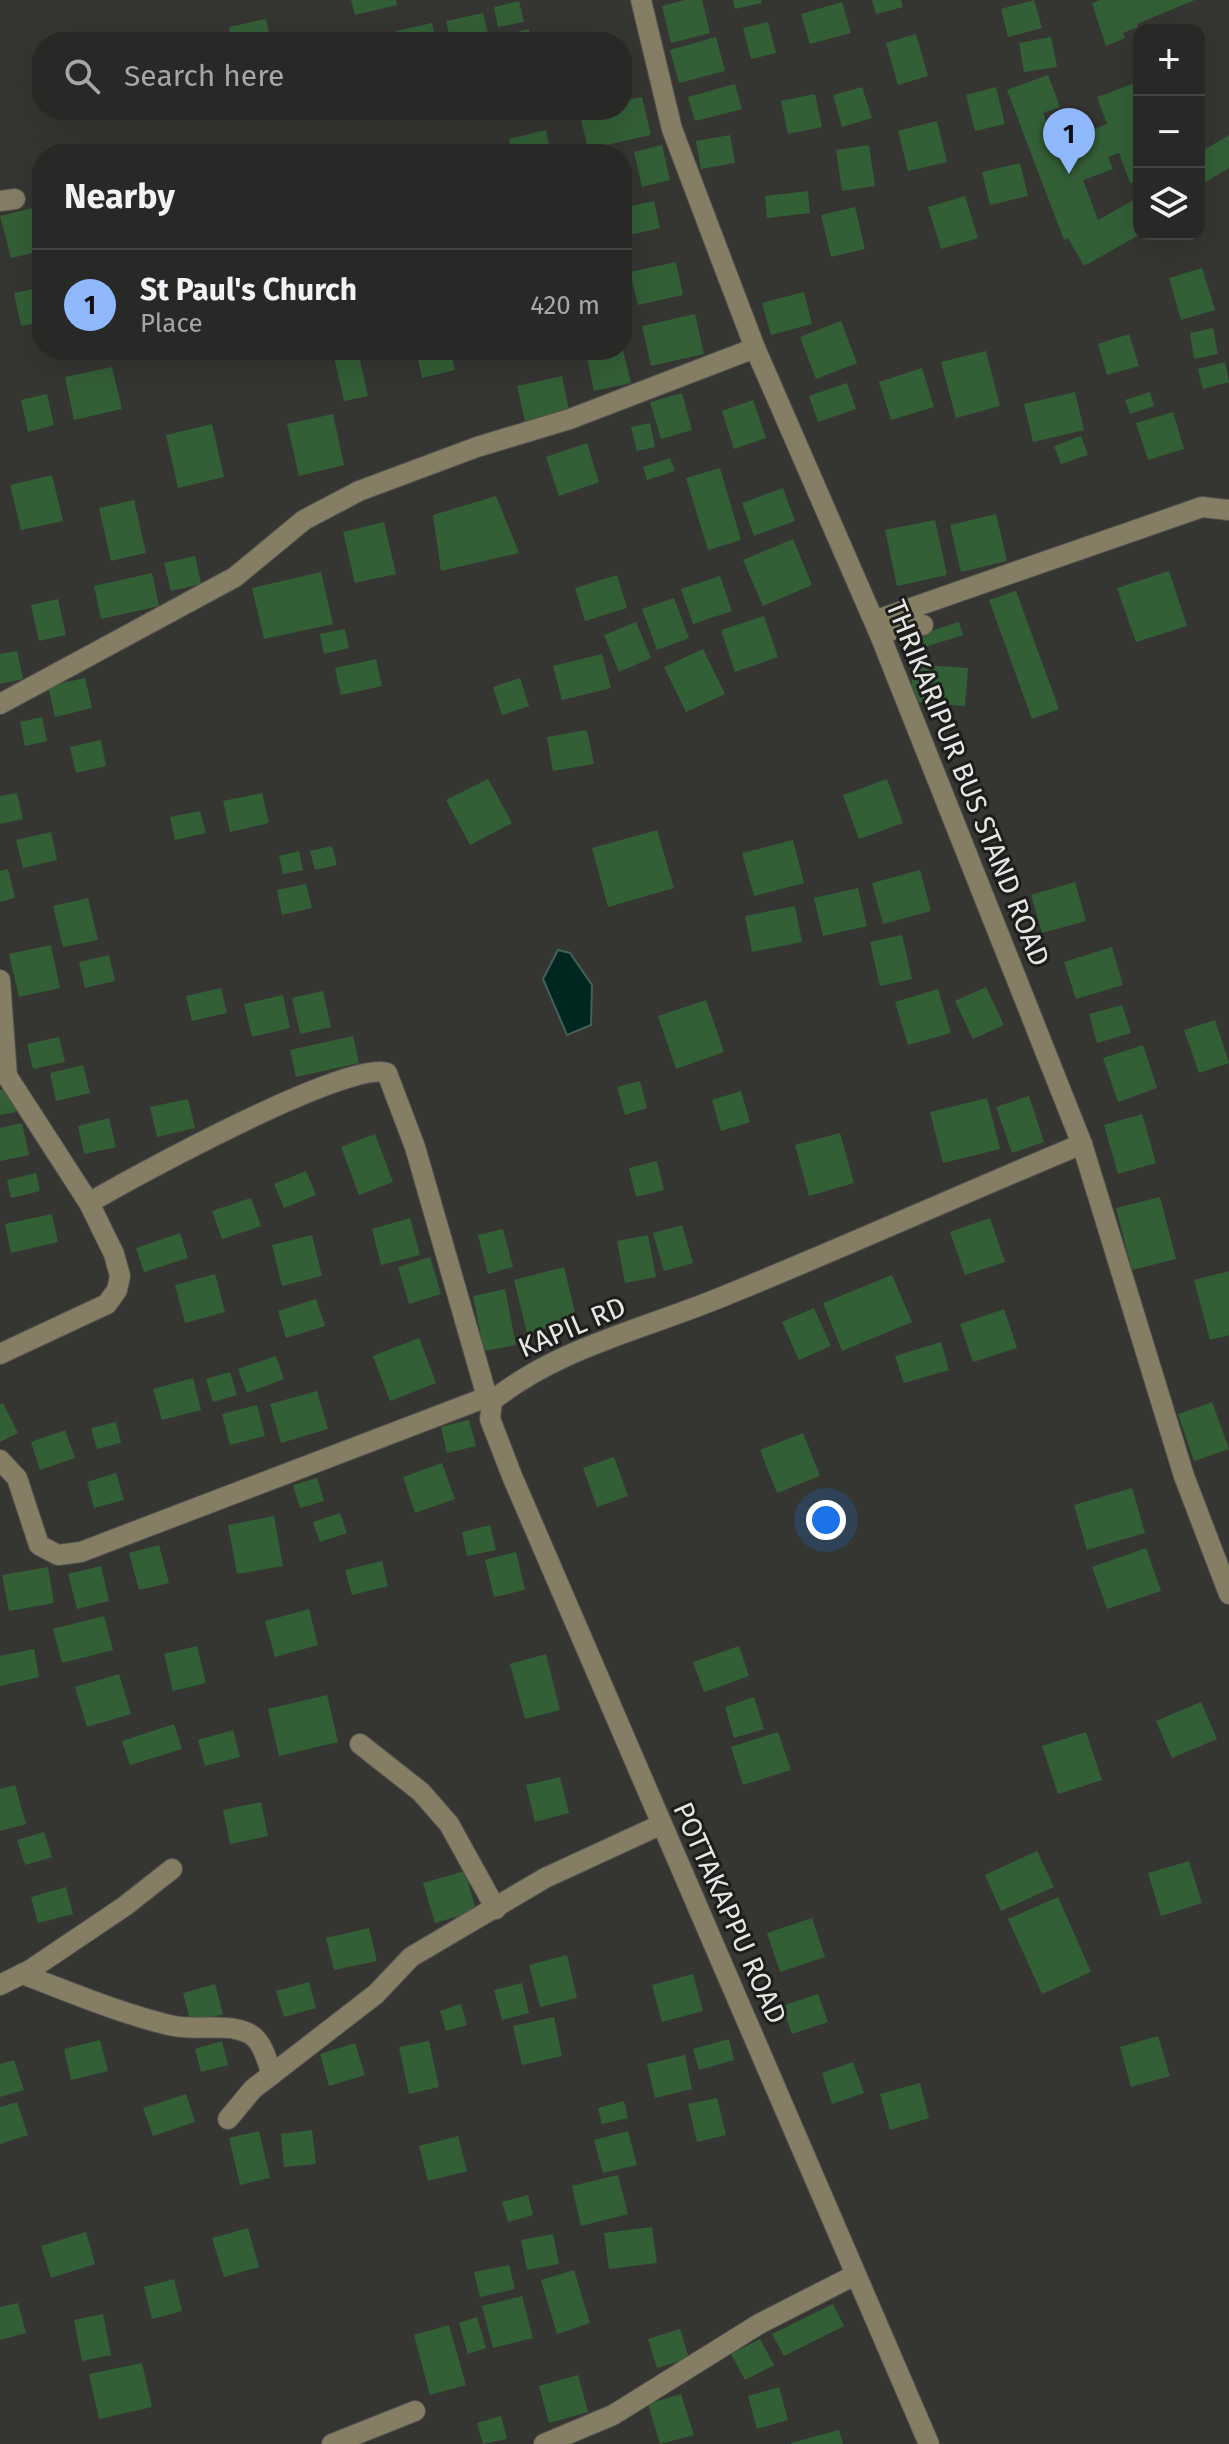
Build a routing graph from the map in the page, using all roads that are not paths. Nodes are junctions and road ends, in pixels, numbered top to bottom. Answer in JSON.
{"nodes":[{"id":1,"x":641,"y":0,"type":"edge"},
{"id":2,"x":755,"y":348,"type":"junction"},
{"id":3,"x":1229,"y":510,"type":"edge"},
{"id":4,"x":923,"y":625,"type":"dead end"},
{"id":5,"x":877,"y":628,"type":"junction"},
{"id":6,"x":0,"y":704,"type":"edge"},
{"id":7,"x":0,"y":980,"type":"edge"},
{"id":8,"x":1082,"y":1144,"type":"junction"},
{"id":9,"x":89,"y":1203,"type":"junction"},
{"id":10,"x":0,"y":1354,"type":"edge"},
{"id":11,"x":490,"y":1399,"type":"junction"},
{"id":12,"x":0,"y":1460,"type":"edge"},
{"id":13,"x":1229,"y":1594,"type":"edge"},
{"id":14,"x":360,"y":1744,"type":"dead end"},
{"id":15,"x":660,"y":1825,"type":"junction"},
{"id":16,"x":172,"y":1869,"type":"dead end"},
{"id":17,"x":496,"y":1909,"type":"junction"},
{"id":18,"x":22,"y":1974,"type":"junction"},
{"id":19,"x":0,"y":1985,"type":"edge"},
{"id":20,"x":272,"y":2075,"type":"junction"},
{"id":21,"x":228,"y":2119,"type":"dead end"},
{"id":22,"x":855,"y":2275,"type":"junction"},
{"id":23,"x":415,"y":2411,"type":"dead end"},
{"id":24,"x":332,"y":2444,"type":"edge"},
{"id":25,"x":544,"y":2444,"type":"edge"},
{"id":26,"x":929,"y":2444,"type":"edge"}],
"edges":[{"from":1,"to":2,"type":"street","name":"THRIKARIPUR BUS STAND ROAD"},
{"from":2,"to":5,"type":"street","name":"THRIKARIPUR BUS STAND ROAD"},
{"from":2,"to":6,"type":"street"},
{"from":3,"to":5,"type":"street"},
{"from":4,"to":5,"type":"street"},
{"from":5,"to":8,"type":"street","name":"THRIKARIPUR BUS STAND ROAD"},
{"from":7,"to":9,"type":"street"},
{"from":8,"to":11,"type":"street","name":"KAPIL RD"},
{"from":8,"to":13,"type":"street","name":"THRIKARIPUR BUS STAND ROAD"},
{"from":9,"to":10,"type":"street"},
{"from":9,"to":11,"type":"street","name":"POTTAKAPPU ROAD"},
{"from":11,"to":12,"type":"street","name":"KAPIL RD"},
{"from":11,"to":15,"type":"street","name":"POTTAKAPPU ROAD"},
{"from":14,"to":17,"type":"street"},
{"from":15,"to":17,"type":"street"},
{"from":15,"to":22,"type":"street","name":"POTTAKAPPU ROAD"},
{"from":16,"to":18,"type":"street"},
{"from":17,"to":20,"type":"street"},
{"from":18,"to":19,"type":"street"},
{"from":18,"to":20,"type":"street"},
{"from":20,"to":21,"type":"street"},
{"from":22,"to":25,"type":"street"},
{"from":22,"to":26,"type":"street","name":"POTTAKAPPU ROAD"},
{"from":23,"to":24,"type":"street"}]}
